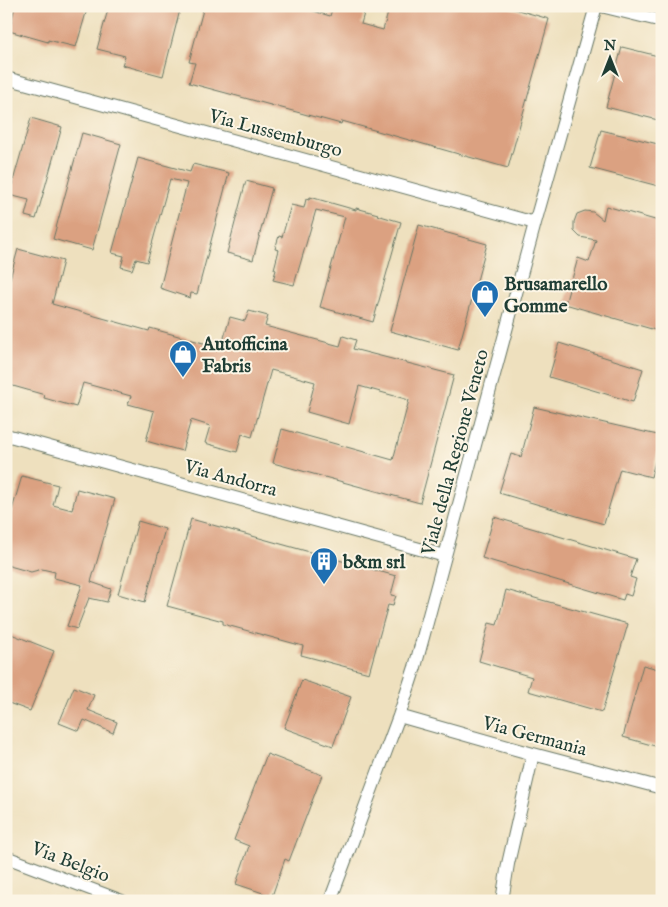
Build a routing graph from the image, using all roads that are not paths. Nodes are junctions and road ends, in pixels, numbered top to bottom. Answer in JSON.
{"nodes":[{"id":1,"x":596,"y":6,"type":"edge"},
{"id":2,"x":602,"y":6,"type":"edge"},
{"id":3,"x":662,"y":21,"type":"edge"},
{"id":4,"x":6,"y":78,"type":"edge"},
{"id":5,"x":536,"y":223,"type":"junction"},
{"id":6,"x":6,"y":435,"type":"edge"},
{"id":7,"x":445,"y":556,"type":"junction"},
{"id":8,"x":399,"y":716,"type":"junction"},
{"id":9,"x":533,"y":754,"type":"junction"},
{"id":10,"x":662,"y":788,"type":"edge"},
{"id":11,"x":6,"y":857,"type":"edge"},
{"id":12,"x":122,"y":901,"type":"edge"},
{"id":13,"x":330,"y":901,"type":"edge"},
{"id":14,"x":502,"y":901,"type":"edge"}],
"edges":[{"from":1,"to":5,"type":"street","name":"Viale della Regione Veneto"},
{"from":2,"to":3,"type":"street"},
{"from":4,"to":5,"type":"street","name":"Via Lussemburgo"},
{"from":5,"to":7,"type":"street","name":"Viale della Regione Veneto"},
{"from":6,"to":7,"type":"street","name":"Via Andorra"},
{"from":7,"to":8,"type":"street","name":"Viale della Regione Veneto"},
{"from":8,"to":9,"type":"street","name":"Via Germania"},
{"from":8,"to":13,"type":"street","name":"Viale della Regione Veneto"},
{"from":9,"to":10,"type":"street","name":"Via Germania"},
{"from":9,"to":14,"type":"street"},
{"from":11,"to":12,"type":"street","name":"Via Belgio"}]}
